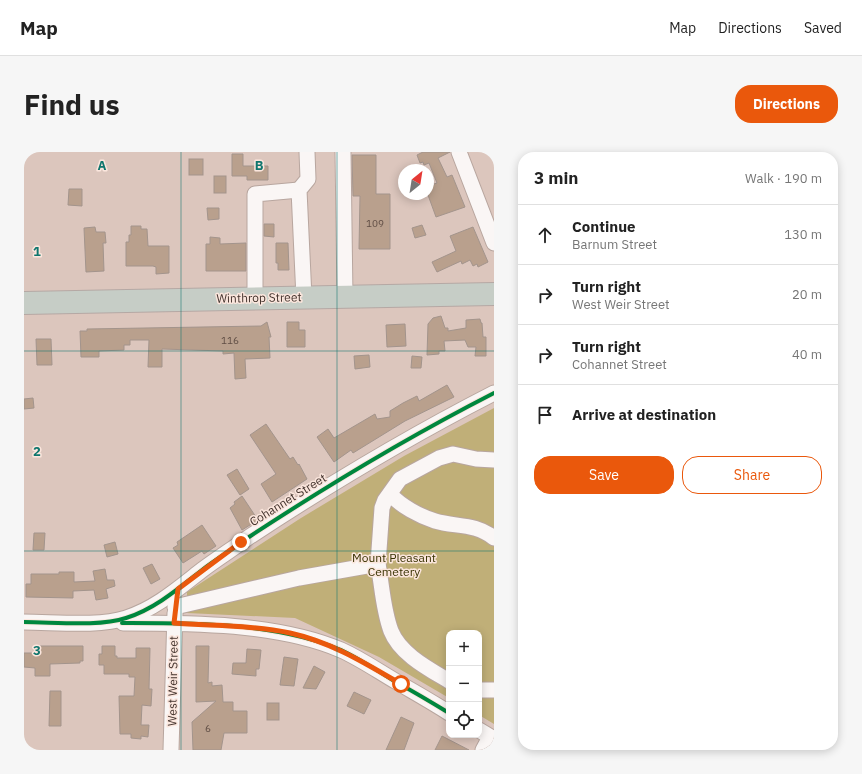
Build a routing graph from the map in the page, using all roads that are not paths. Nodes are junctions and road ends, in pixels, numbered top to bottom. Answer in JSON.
{"nodes":[{"id":1,"x":307,"y":152,"type":"edge"},
{"id":2,"x":343,"y":152,"type":"edge"},
{"id":3,"x":458,"y":152,"type":"edge"},
{"id":4,"x":299,"y":190,"type":"junction"},
{"id":5,"x":494,"y":243,"type":"edge"},
{"id":6,"x":494,"y":294,"type":"edge"},
{"id":7,"x":345,"y":297,"type":"junction"},
{"id":8,"x":255,"y":298,"type":"junction"},
{"id":9,"x":304,"y":298,"type":"junction"},
{"id":10,"x":24,"y":303,"type":"edge"},
{"id":11,"x":494,"y":393,"type":"edge"},
{"id":12,"x":494,"y":460,"type":"edge"},
{"id":13,"x":390,"y":494,"type":"junction"},
{"id":14,"x":494,"y":538,"type":"edge"},
{"id":15,"x":378,"y":564,"type":"junction"},
{"id":16,"x":178,"y":589,"type":"junction"},
{"id":17,"x":175,"y":607,"type":"junction"},
{"id":18,"x":24,"y":622,"type":"edge"},
{"id":19,"x":104,"y":623,"type":"junction"},
{"id":20,"x":174,"y":623,"type":"junction"},
{"id":21,"x":446,"y":679,"type":"edge"},
{"id":22,"x":482,"y":690,"type":"edge"},
{"id":23,"x":494,"y":690,"type":"edge"},
{"id":24,"x":446,"y":710,"type":"edge"},
{"id":25,"x":488,"y":735,"type":"edge"},
{"id":26,"x":171,"y":750,"type":"edge"},
{"id":27,"x":483,"y":750,"type":"edge"}],
"edges":[{"from":1,"to":4,"type":"street"},
{"from":2,"to":7,"type":"street"},
{"from":3,"to":5,"type":"street"},
{"from":4,"to":8,"type":"street"},
{"from":4,"to":9,"type":"street"},
{"from":6,"to":7,"type":"highway","name":"Winthrop Street"},
{"from":7,"to":9,"type":"highway","name":"Winthrop Street"},
{"from":8,"to":9,"type":"highway","name":"Winthrop Street"},
{"from":8,"to":10,"type":"highway","name":"Winthrop Street"},
{"from":11,"to":16,"type":"street","name":"Cohannet Street"},
{"from":12,"to":13,"type":"street"},
{"from":13,"to":14,"type":"street"},
{"from":13,"to":15,"type":"street"},
{"from":15,"to":17,"type":"street"},
{"from":15,"to":21,"type":"street"},
{"from":16,"to":17,"type":"street","name":"West Weir Street"},
{"from":16,"to":19,"type":"street","name":"Cohannet Street"},
{"from":17,"to":20,"type":"street","name":"West Weir Street"},
{"from":18,"to":19,"type":"street","name":"Cohannet Street"},
{"from":19,"to":20,"type":"street"},
{"from":20,"to":24,"type":"street"},
{"from":20,"to":26,"type":"street","name":"West Weir Street"},
{"from":22,"to":23,"type":"street"},
{"from":25,"to":27,"type":"street"}]}
